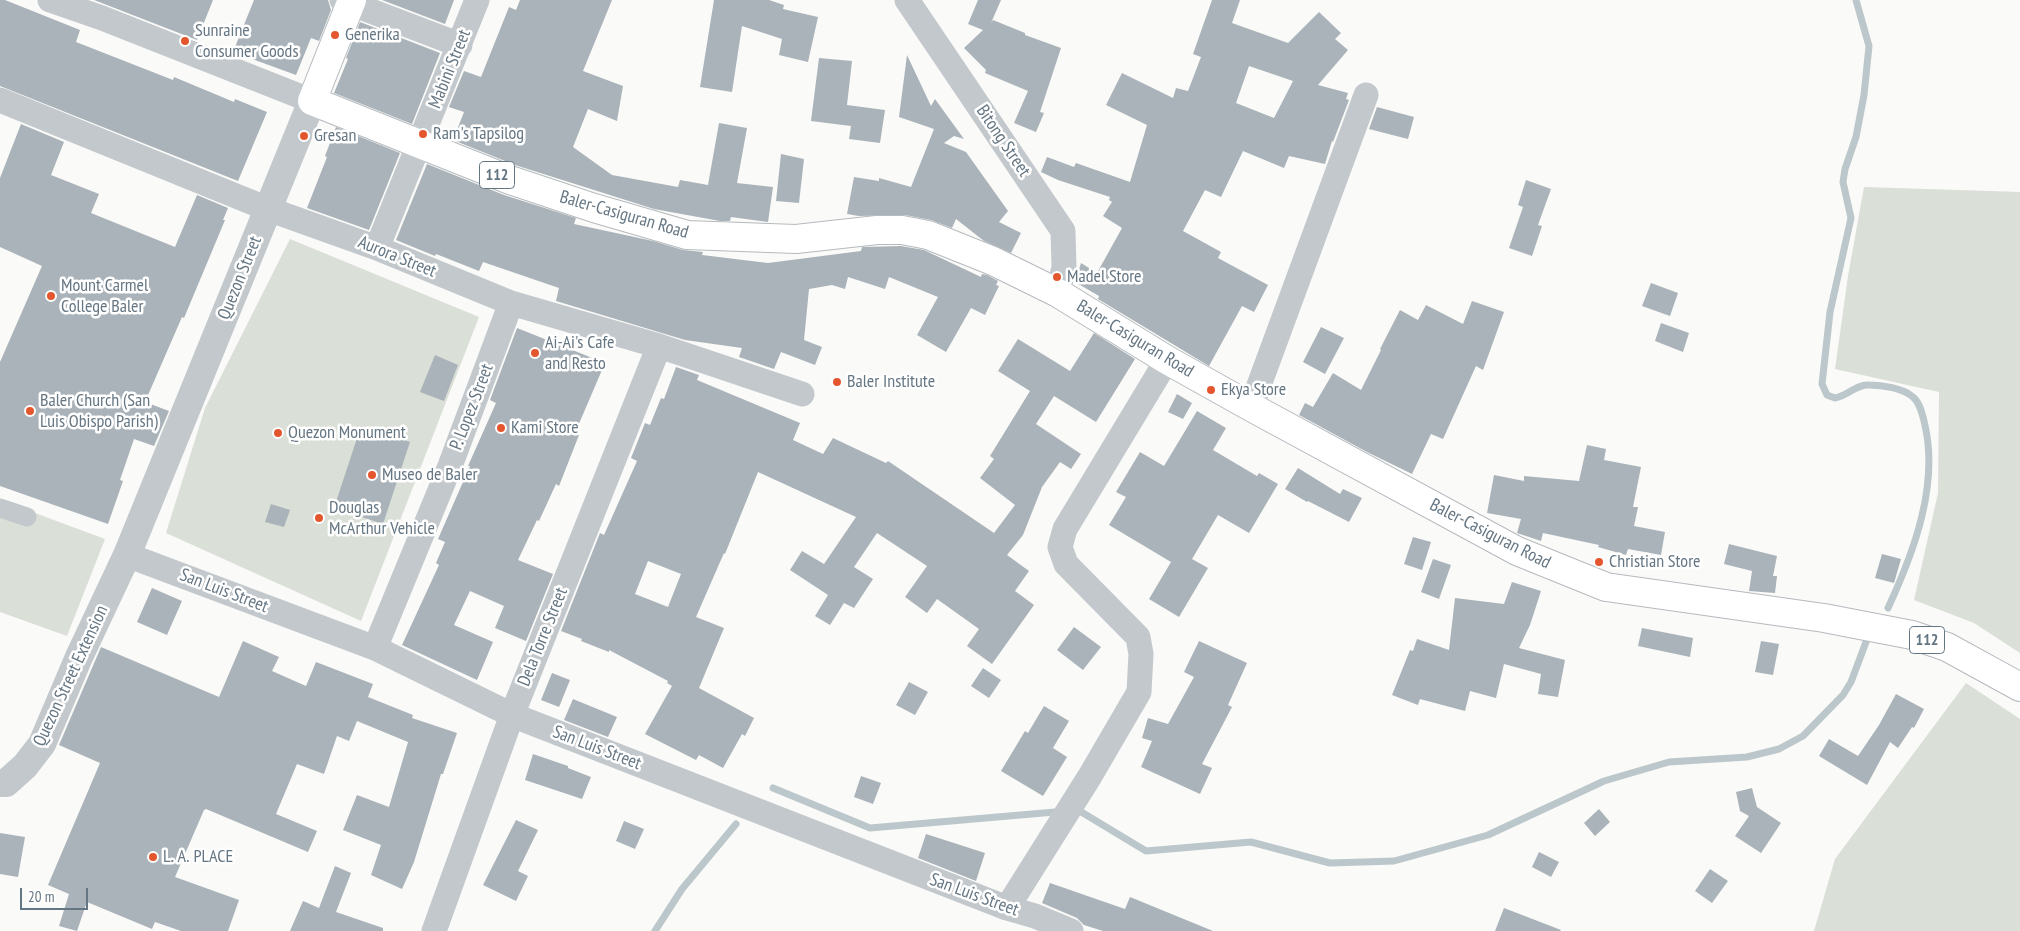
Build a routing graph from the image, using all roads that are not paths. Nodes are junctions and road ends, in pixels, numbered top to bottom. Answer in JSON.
{"nodes":[{"id":1,"x":50,"y":0,"type":"edge"},
{"id":2,"x":477,"y":0,"type":"edge"},
{"id":3,"x":907,"y":0,"type":"edge"},
{"id":4,"x":348,"y":1,"type":"edge"},
{"id":5,"x":460,"y":45,"type":"junction"},
{"id":6,"x":1366,"y":95,"type":"dead end"},
{"id":7,"x":0,"y":100,"type":"edge"},
{"id":8,"x":312,"y":101,"type":"junction"},
{"id":9,"x":420,"y":144,"type":"junction"},
{"id":10,"x":268,"y":210,"type":"junction"},
{"id":11,"x":377,"y":248,"type":"junction"},
{"id":12,"x":1058,"y":293,"type":"junction"},
{"id":13,"x":511,"y":303,"type":"junction"},
{"id":14,"x":659,"y":346,"type":"junction"},
{"id":15,"x":1167,"y":360,"type":"junction"},
{"id":16,"x":802,"y":394,"type":"dead end"},
{"id":17,"x":1251,"y":407,"type":"junction"},
{"id":18,"x":0,"y":508,"type":"edge"},
{"id":19,"x":27,"y":517,"type":"dead end"},
{"id":20,"x":127,"y":555,"type":"junction"},
{"id":21,"x":374,"y":648,"type":"junction"},
{"id":22,"x":2020,"y":687,"type":"edge"},
{"id":23,"x":512,"y":715,"type":"junction"},
{"id":24,"x":0,"y":783,"type":"edge"},
{"id":25,"x":1007,"y":908,"type":"junction"},
{"id":26,"x":434,"y":931,"type":"edge"},
{"id":27,"x":1071,"y":931,"type":"edge"}],
"edges":[{"from":1,"to":8,"type":"street"},
{"from":2,"to":5,"type":"street","name":"Mabini Street"},
{"from":3,"to":12,"type":"street","name":"Bitong Street"},
{"from":4,"to":5,"type":"street"},
{"from":4,"to":8,"type":"main road","name":"Quezon Street"},
{"from":5,"to":9,"type":"street","name":"Mabini Street"},
{"from":6,"to":17,"type":"street"},
{"from":7,"to":10,"type":"street","name":"Aurora Street"},
{"from":8,"to":9,"type":"main road","name":"Baler-Casiguran Road","number":"112"},
{"from":8,"to":10,"type":"street","name":"Quezon Street"},
{"from":9,"to":11,"type":"street","name":"Mabini Street"},
{"from":9,"to":12,"type":"main road","name":"Baler-Casiguran Road","number":"112"},
{"from":10,"to":11,"type":"street","name":"Aurora Street"},
{"from":10,"to":20,"type":"street","name":"Quezon Street"},
{"from":11,"to":13,"type":"street","name":"Aurora Street"},
{"from":12,"to":15,"type":"main road","name":"Baler-Casiguran Road","number":"112"},
{"from":13,"to":14,"type":"street","name":"Aurora Street"},
{"from":13,"to":21,"type":"street","name":"P. Lopez Street"},
{"from":14,"to":16,"type":"street","name":"Aurora Street"},
{"from":14,"to":23,"type":"street","name":"Dela Torre Street"},
{"from":15,"to":17,"type":"main road","name":"Baler-Casiguran Road","number":"112"},
{"from":15,"to":25,"type":"street"},
{"from":17,"to":22,"type":"main road","name":"Baler-Casiguran Road","number":"112"},
{"from":18,"to":19,"type":"street"},
{"from":20,"to":21,"type":"street","name":"San Luis Street"},
{"from":20,"to":24,"type":"street","name":"Quezon Street Extension"},
{"from":21,"to":23,"type":"street","name":"San Luis Street"},
{"from":23,"to":25,"type":"street","name":"San Luis Street"},
{"from":23,"to":26,"type":"street","name":"Dela Torre Street"},
{"from":25,"to":27,"type":"street","name":"San Luis Street"}]}
